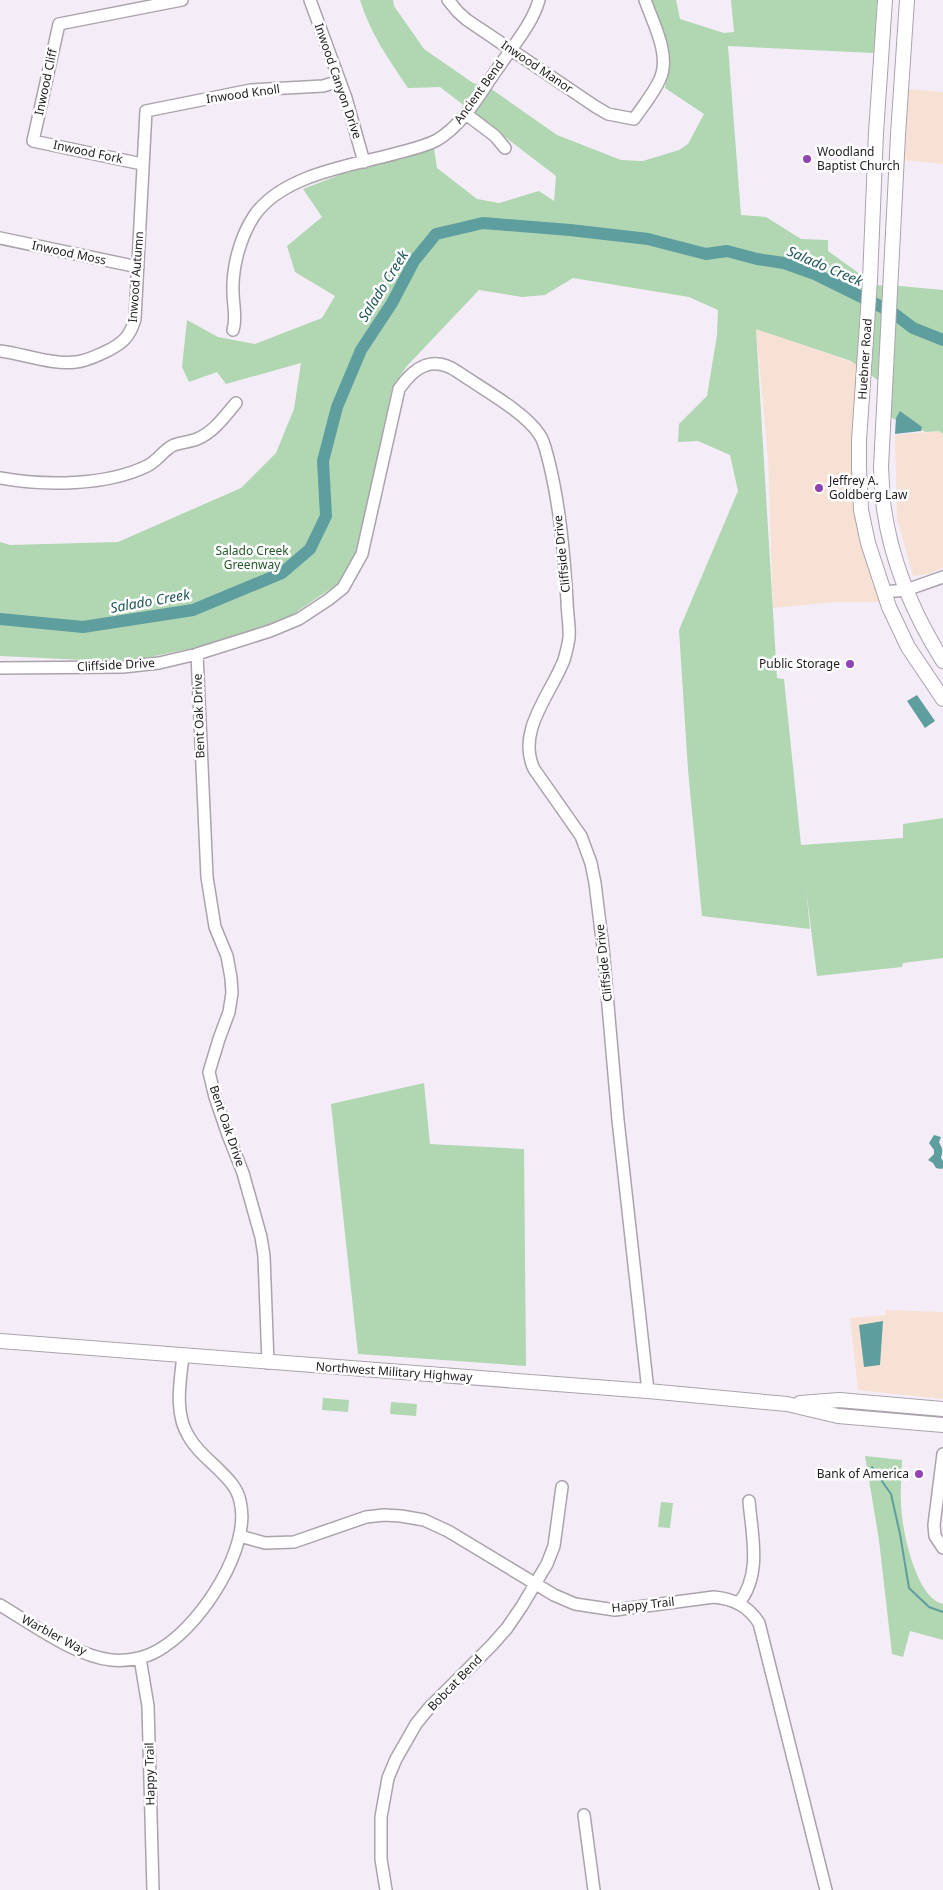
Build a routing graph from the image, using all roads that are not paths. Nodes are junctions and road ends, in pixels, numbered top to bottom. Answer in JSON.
{"nodes":[{"id":1,"x":182,"y":0,"type":"edge"},
{"id":2,"x":310,"y":0,"type":"edge"},
{"id":3,"x":448,"y":0,"type":"edge"},
{"id":4,"x":539,"y":0,"type":"edge"},
{"id":5,"x":645,"y":0,"type":"edge"},
{"id":6,"x":885,"y":0,"type":"edge"},
{"id":7,"x":906,"y":0,"type":"edge"},
{"id":8,"x":511,"y":49,"type":"junction"},
{"id":9,"x":880,"y":67,"type":"junction"},
{"id":10,"x":902,"y":79,"type":"junction"},
{"id":11,"x":340,"y":81,"type":"junction"},
{"id":12,"x":146,"y":111,"type":"joint"},
{"id":13,"x":466,"y":114,"type":"junction"},
{"id":14,"x":33,"y":141,"type":"joint"},
{"id":15,"x":505,"y":148,"type":"dead end"},
{"id":16,"x":364,"y":162,"type":"junction"},
{"id":17,"x":142,"y":164,"type":"junction"},
{"id":18,"x":871,"y":230,"type":"junction"},
{"id":19,"x":893,"y":232,"type":"junction"},
{"id":20,"x":0,"y":238,"type":"edge"},
{"id":21,"x":138,"y":268,"type":"junction"},
{"id":22,"x":233,"y":330,"type":"dead end"},
{"id":23,"x":0,"y":350,"type":"edge"},
{"id":24,"x":236,"y":403,"type":"dead end"},
{"id":25,"x":0,"y":478,"type":"edge"},
{"id":26,"x":943,"y":577,"type":"edge"},
{"id":27,"x":906,"y":590,"type":"junction"},
{"id":28,"x":884,"y":592,"type":"junction"},
{"id":29,"x":197,"y":654,"type":"junction"},
{"id":30,"x":943,"y":661,"type":"edge"},
{"id":31,"x":0,"y":668,"type":"edge"},
{"id":32,"x":943,"y":699,"type":"edge"},
{"id":33,"x":0,"y":1341,"type":"edge"},
{"id":34,"x":183,"y":1356,"type":"junction"},
{"id":35,"x":268,"y":1363,"type":"junction"},
{"id":36,"x":648,"y":1391,"type":"junction"},
{"id":37,"x":787,"y":1404,"type":"junction"},
{"id":38,"x":943,"y":1409,"type":"edge"},
{"id":39,"x":943,"y":1425,"type":"edge"},
{"id":40,"x":943,"y":1454,"type":"edge"},
{"id":41,"x":562,"y":1487,"type":"dead end"},
{"id":42,"x":748,"y":1501,"type":"dead end"},
{"id":43,"x":240,"y":1536,"type":"junction"},
{"id":44,"x":943,"y":1548,"type":"edge"},
{"id":45,"x":534,"y":1584,"type":"junction"},
{"id":46,"x":739,"y":1603,"type":"junction"},
{"id":47,"x":0,"y":1605,"type":"edge"},
{"id":48,"x":140,"y":1658,"type":"junction"},
{"id":49,"x":584,"y":1815,"type":"dead end"},
{"id":50,"x":153,"y":1890,"type":"edge"},
{"id":51,"x":386,"y":1890,"type":"edge"},
{"id":52,"x":594,"y":1890,"type":"edge"},
{"id":53,"x":826,"y":1890,"type":"edge"}],
"edges":[{"from":1,"to":14,"type":"street","name":"Inwood Cliff"},
{"from":2,"to":11,"type":"street","name":"Inwood Canyon Drive"},
{"from":3,"to":8,"type":"street","name":"Inwood Manor"},
{"from":4,"to":8,"type":"street","name":"Ancient Bend"},
{"from":5,"to":8,"type":"street","name":"Inwood Manor"},
{"from":6,"to":9,"type":"main road","name":"Huebner Road"},
{"from":7,"to":10,"type":"main road","name":"Huebner Road"},
{"from":8,"to":13,"type":"street","name":"Ancient Bend"},
{"from":9,"to":10,"type":"main road"},
{"from":9,"to":18,"type":"main road","name":"Huebner Road"},
{"from":10,"to":19,"type":"main road","name":"Huebner Road"},
{"from":11,"to":12,"type":"street","name":"Inwood Knoll"},
{"from":11,"to":16,"type":"street","name":"Inwood Canyon Drive"},
{"from":12,"to":17,"type":"street","name":"Inwood Autumn"},
{"from":13,"to":15,"type":"street"},
{"from":13,"to":16,"type":"street","name":"Ancient Bend"},
{"from":14,"to":17,"type":"street","name":"Inwood Fork"},
{"from":16,"to":22,"type":"street","name":"Ancient Bend"},
{"from":17,"to":21,"type":"street","name":"Inwood Autumn"},
{"from":18,"to":19,"type":"main road"},
{"from":18,"to":28,"type":"main road","name":"Huebner Road"},
{"from":19,"to":27,"type":"main road","name":"Huebner Road"},
{"from":20,"to":21,"type":"street","name":"Inwood Moss"},
{"from":21,"to":23,"type":"street","name":"Inwood Autumn"},
{"from":24,"to":25,"type":"street"},
{"from":26,"to":27,"type":"street"},
{"from":27,"to":28,"type":"street"},
{"from":27,"to":30,"type":"main road","name":"Huebner Road"},
{"from":28,"to":32,"type":"main road","name":"Huebner Road"},
{"from":29,"to":31,"type":"street","name":"Cliffside Drive"},
{"from":29,"to":35,"type":"street","name":"Bent Oak Drive"},
{"from":29,"to":36,"type":"street","name":"Cliffside Drive"},
{"from":33,"to":34,"type":"main road","name":"Northwest Military Highway"},
{"from":34,"to":35,"type":"main road","name":"Northwest Military Highway"},
{"from":34,"to":43,"type":"street"},
{"from":35,"to":36,"type":"main road","name":"Northwest Military Highway"},
{"from":36,"to":37,"type":"main road","name":"Northwest Military Highway"},
{"from":37,"to":38,"type":"main road","name":"Northwest Military Highway"},
{"from":37,"to":39,"type":"main road","name":"Northwest Military Highway"},
{"from":40,"to":44,"type":"street"},
{"from":41,"to":45,"type":"street","name":"Bobcat Bend"},
{"from":42,"to":46,"type":"street"},
{"from":43,"to":45,"type":"street","name":"Happy Trail"},
{"from":43,"to":48,"type":"street"},
{"from":45,"to":46,"type":"street","name":"Happy Trail"},
{"from":45,"to":51,"type":"street","name":"Bobcat Bend"},
{"from":46,"to":53,"type":"street","name":"Happy Trail"},
{"from":47,"to":48,"type":"street","name":"Warbler Way"},
{"from":48,"to":50,"type":"street","name":"Happy Trail"},
{"from":49,"to":52,"type":"street"}]}
